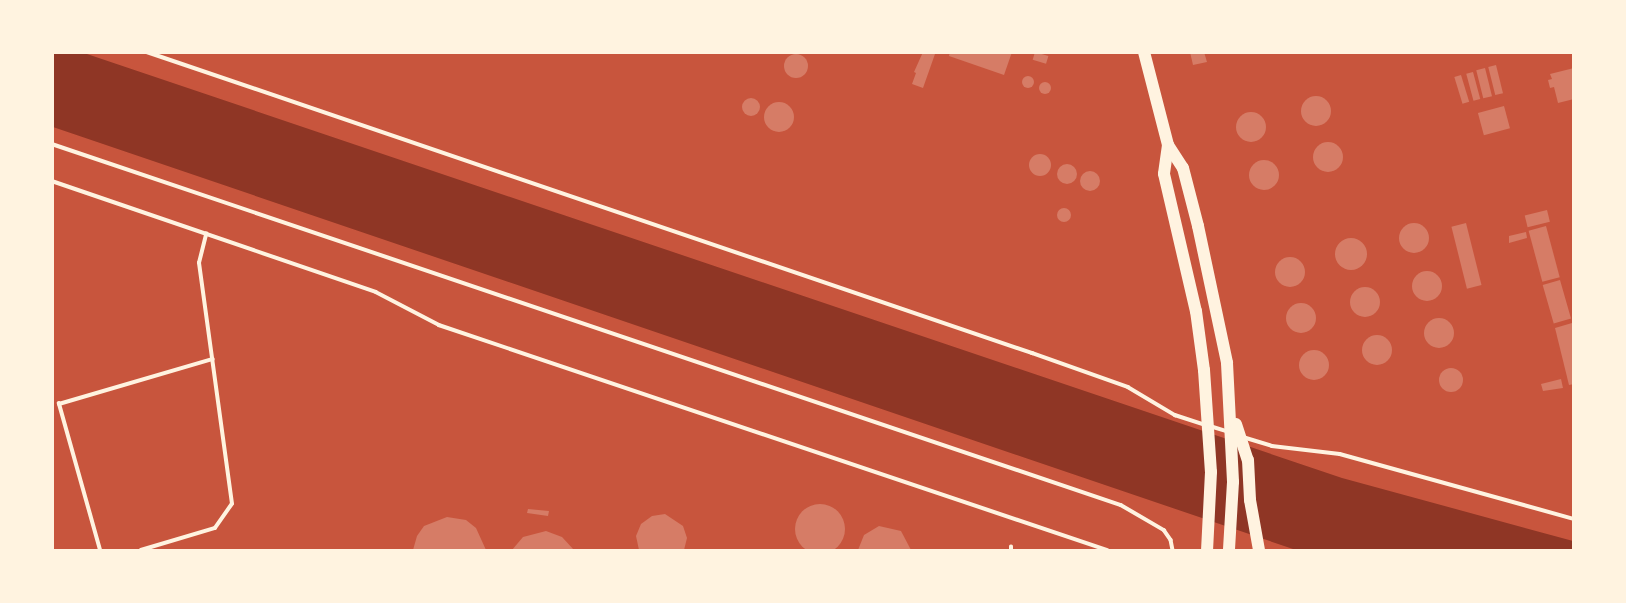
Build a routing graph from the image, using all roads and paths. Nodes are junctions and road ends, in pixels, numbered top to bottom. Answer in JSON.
{"nodes":[{"id":1,"x":147,"y":52,"type":"edge"},
{"id":2,"x":1144,"y":52,"type":"edge"},
{"id":3,"x":52,"y":144,"type":"edge"},
{"id":4,"x":1168,"y":145,"type":"junction"},
{"id":5,"x":52,"y":181,"type":"edge"},
{"id":6,"x":206,"y":234,"type":"junction"},
{"id":7,"x":212,"y":359,"type":"junction"},
{"id":8,"x":52,"y":398,"type":"edge"},
{"id":9,"x":59,"y":404,"type":"junction"},
{"id":10,"x":1230,"y":407,"type":"junction"},
{"id":11,"x":1573,"y":519,"type":"edge"},
{"id":12,"x":1207,"y":550,"type":"edge"},
{"id":13,"x":100,"y":551,"type":"edge"},
{"id":14,"x":141,"y":551,"type":"edge"},
{"id":15,"x":1107,"y":551,"type":"edge"},
{"id":16,"x":1172,"y":551,"type":"edge"},
{"id":17,"x":1229,"y":551,"type":"edge"},
{"id":18,"x":1259,"y":551,"type":"edge"}],
"edges":[{"from":1,"to":11,"type":"lane"},
{"from":2,"to":4,"type":"highway"},
{"from":3,"to":16,"type":"lane"},
{"from":4,"to":10,"type":"highway"},
{"from":4,"to":12,"type":"highway"},
{"from":5,"to":6,"type":"lane"},
{"from":6,"to":7,"type":"lane"},
{"from":6,"to":15,"type":"lane"},
{"from":7,"to":9,"type":"lane"},
{"from":7,"to":14,"type":"lane"},
{"from":8,"to":9,"type":"lane"},
{"from":9,"to":13,"type":"lane"},
{"from":10,"to":17,"type":"highway"},
{"from":10,"to":18,"type":"highway"}]}
